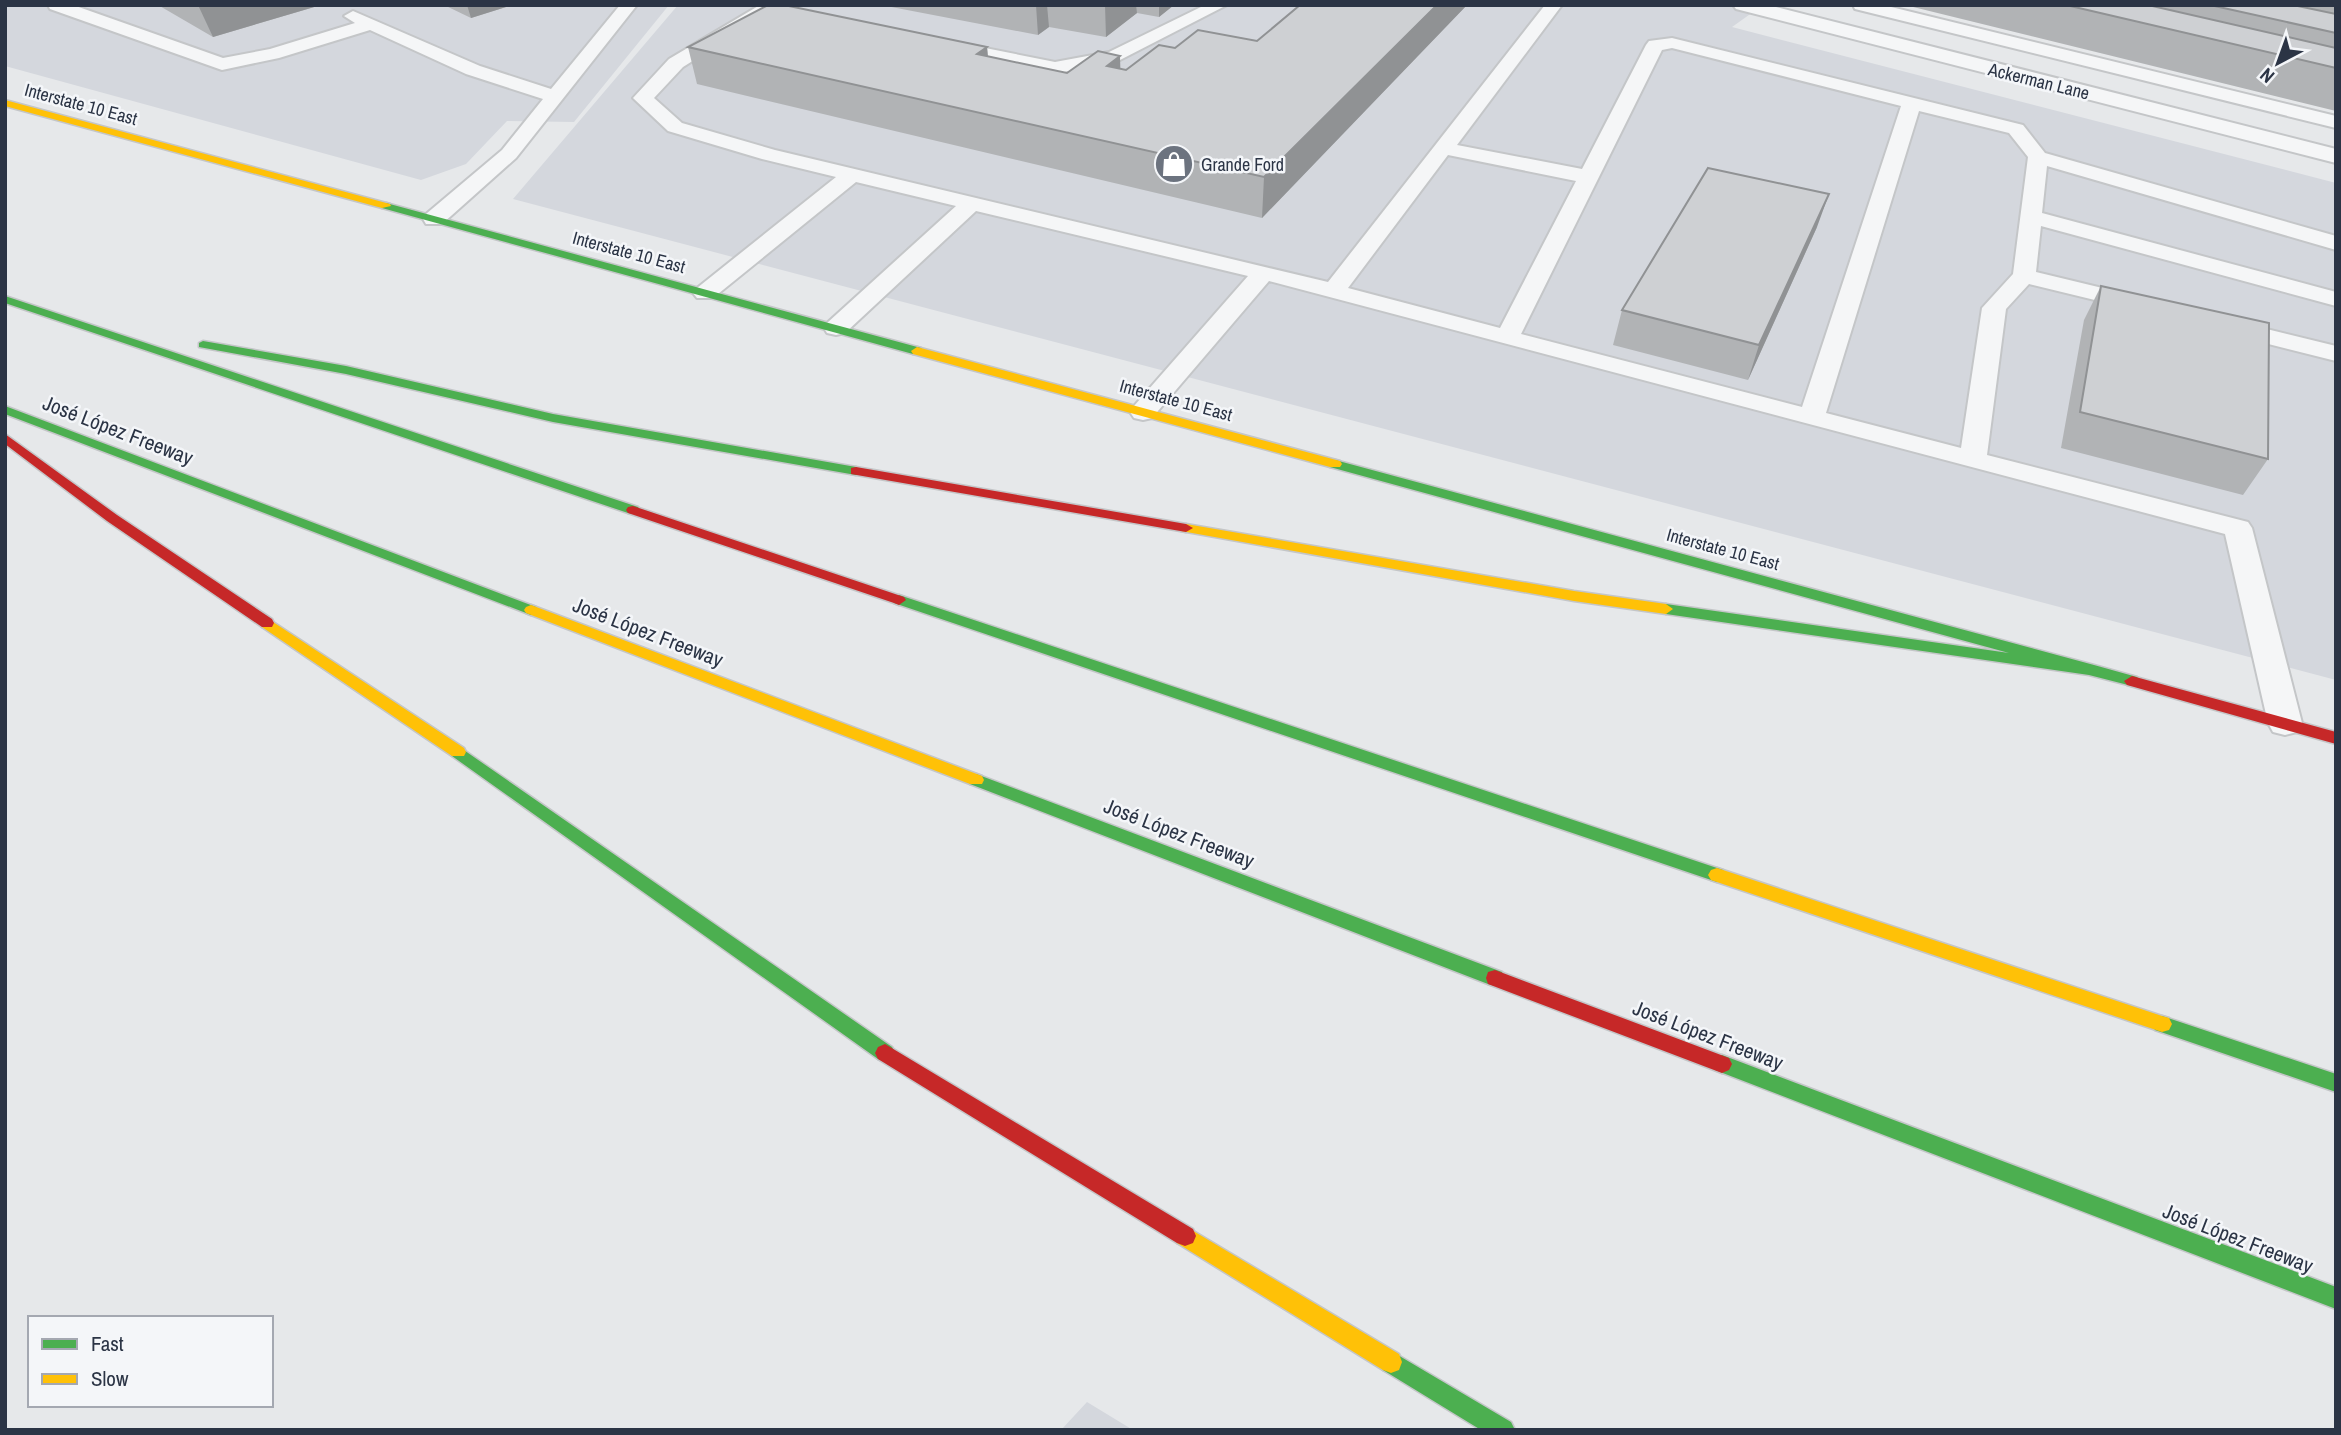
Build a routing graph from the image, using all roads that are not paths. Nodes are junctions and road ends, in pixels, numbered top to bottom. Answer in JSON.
{"nodes":[{"id":1,"x":56,"y":5,"type":"edge"},
{"id":2,"x":629,"y":5,"type":"edge"},
{"id":3,"x":1219,"y":5,"type":"edge"},
{"id":4,"x":1554,"y":5,"type":"edge"},
{"id":5,"x":1743,"y":5,"type":"edge"},
{"id":6,"x":1861,"y":5,"type":"edge"},
{"id":7,"x":770,"y":7,"type":"edge"},
{"id":8,"x":345,"y":12,"type":"dead end"},
{"id":9,"x":795,"y":14,"type":"edge"},
{"id":10,"x":372,"y":24,"type":"junction"},
{"id":11,"x":932,"y":42,"type":"edge"},
{"id":12,"x":555,"y":97,"type":"junction"},
{"id":13,"x":5,"y":103,"type":"edge"},
{"id":14,"x":1912,"y":103,"type":"junction"},
{"id":15,"x":2336,"y":122,"type":"edge"},
{"id":16,"x":1443,"y":148,"type":"junction"},
{"id":17,"x":2336,"y":156,"type":"edge"},
{"id":18,"x":2038,"y":157,"type":"junction"},
{"id":19,"x":852,"y":175,"type":"junction"},
{"id":20,"x":1588,"y":177,"type":"junction"},
{"id":21,"x":972,"y":204,"type":"junction"},
{"id":22,"x":2031,"y":217,"type":"junction"},
{"id":23,"x":434,"y":219,"type":"junction"},
{"id":24,"x":2336,"y":243,"type":"edge"},
{"id":25,"x":1263,"y":273,"type":"junction"},
{"id":26,"x":2024,"y":276,"type":"junction"},
{"id":27,"x":1333,"y":291,"type":"junction"},
{"id":28,"x":705,"y":293,"type":"junction"},
{"id":29,"x":5,"y":299,"type":"edge"},
{"id":30,"x":2336,"y":299,"type":"edge"},
{"id":31,"x":2160,"y":309,"type":"edge"},
{"id":32,"x":2201,"y":319,"type":"edge"},
{"id":33,"x":79,"y":323,"type":"junction"},
{"id":34,"x":836,"y":328,"type":"junction"},
{"id":35,"x":1507,"y":338,"type":"junction"},
{"id":36,"x":2336,"y":354,"type":"edge"},
{"id":37,"x":5,"y":410,"type":"edge"},
{"id":38,"x":1143,"y":412,"type":"junction"},
{"id":39,"x":1812,"y":417,"type":"junction"},
{"id":40,"x":5,"y":438,"type":"edge"},
{"id":41,"x":1973,"y":459,"type":"junction"},
{"id":42,"x":2094,"y":670,"type":"junction"},
{"id":43,"x":2284,"y":723,"type":"junction"},
{"id":44,"x":2336,"y":738,"type":"edge"},
{"id":45,"x":2336,"y":1083,"type":"edge"},
{"id":46,"x":2336,"y":1298,"type":"edge"},
{"id":47,"x":1503,"y":1430,"type":"edge"}],
"edges":[{"from":1,"to":10,"type":"lane"},
{"from":2,"to":12,"type":"lane"},
{"from":3,"to":11,"type":"lane"},
{"from":4,"to":16,"type":"lane"},
{"from":5,"to":17,"type":"street","name":"Ackerman Lane"},
{"from":6,"to":15,"type":"lane"},
{"from":7,"to":9,"type":"lane"},
{"from":7,"to":19,"type":"lane"},
{"from":8,"to":10,"type":"lane"},
{"from":10,"to":12,"type":"lane"},
{"from":12,"to":23,"type":"lane"},
{"from":13,"to":23,"type":"main road","name":"Interstate 10 East"},
{"from":14,"to":18,"type":"lane"},
{"from":14,"to":20,"type":"lane"},
{"from":14,"to":39,"type":"lane"},
{"from":16,"to":20,"type":"lane"},
{"from":16,"to":27,"type":"lane"},
{"from":18,"to":22,"type":"lane"},
{"from":18,"to":24,"type":"lane"},
{"from":19,"to":21,"type":"lane"},
{"from":19,"to":28,"type":"lane"},
{"from":20,"to":35,"type":"lane"},
{"from":21,"to":25,"type":"lane"},
{"from":21,"to":34,"type":"lane"},
{"from":22,"to":26,"type":"lane"},
{"from":22,"to":30,"type":"lane"},
{"from":23,"to":28,"type":"main road","name":"Interstate 10 East"},
{"from":25,"to":27,"type":"lane"},
{"from":25,"to":38,"type":"lane"},
{"from":26,"to":31,"type":"lane"},
{"from":26,"to":41,"type":"lane"},
{"from":27,"to":35,"type":"lane"},
{"from":28,"to":34,"type":"main road","name":"Interstate 10 East"},
{"from":29,"to":33,"type":"main road"},
{"from":32,"to":36,"type":"lane"},
{"from":33,"to":42,"type":"main road"},
{"from":33,"to":45,"type":"main road"},
{"from":34,"to":38,"type":"main road","name":"Interstate 10 East"},
{"from":35,"to":39,"type":"lane"},
{"from":37,"to":46,"type":"main road","name":"José López Freeway"},
{"from":38,"to":42,"type":"main road","name":"Interstate 10 East"},
{"from":39,"to":41,"type":"lane"},
{"from":40,"to":47,"type":"main road"},
{"from":41,"to":43,"type":"lane"},
{"from":42,"to":43,"type":"main road","name":"Interstate 10 East"},
{"from":43,"to":44,"type":"main road","name":"Interstate 10 East"}]}
